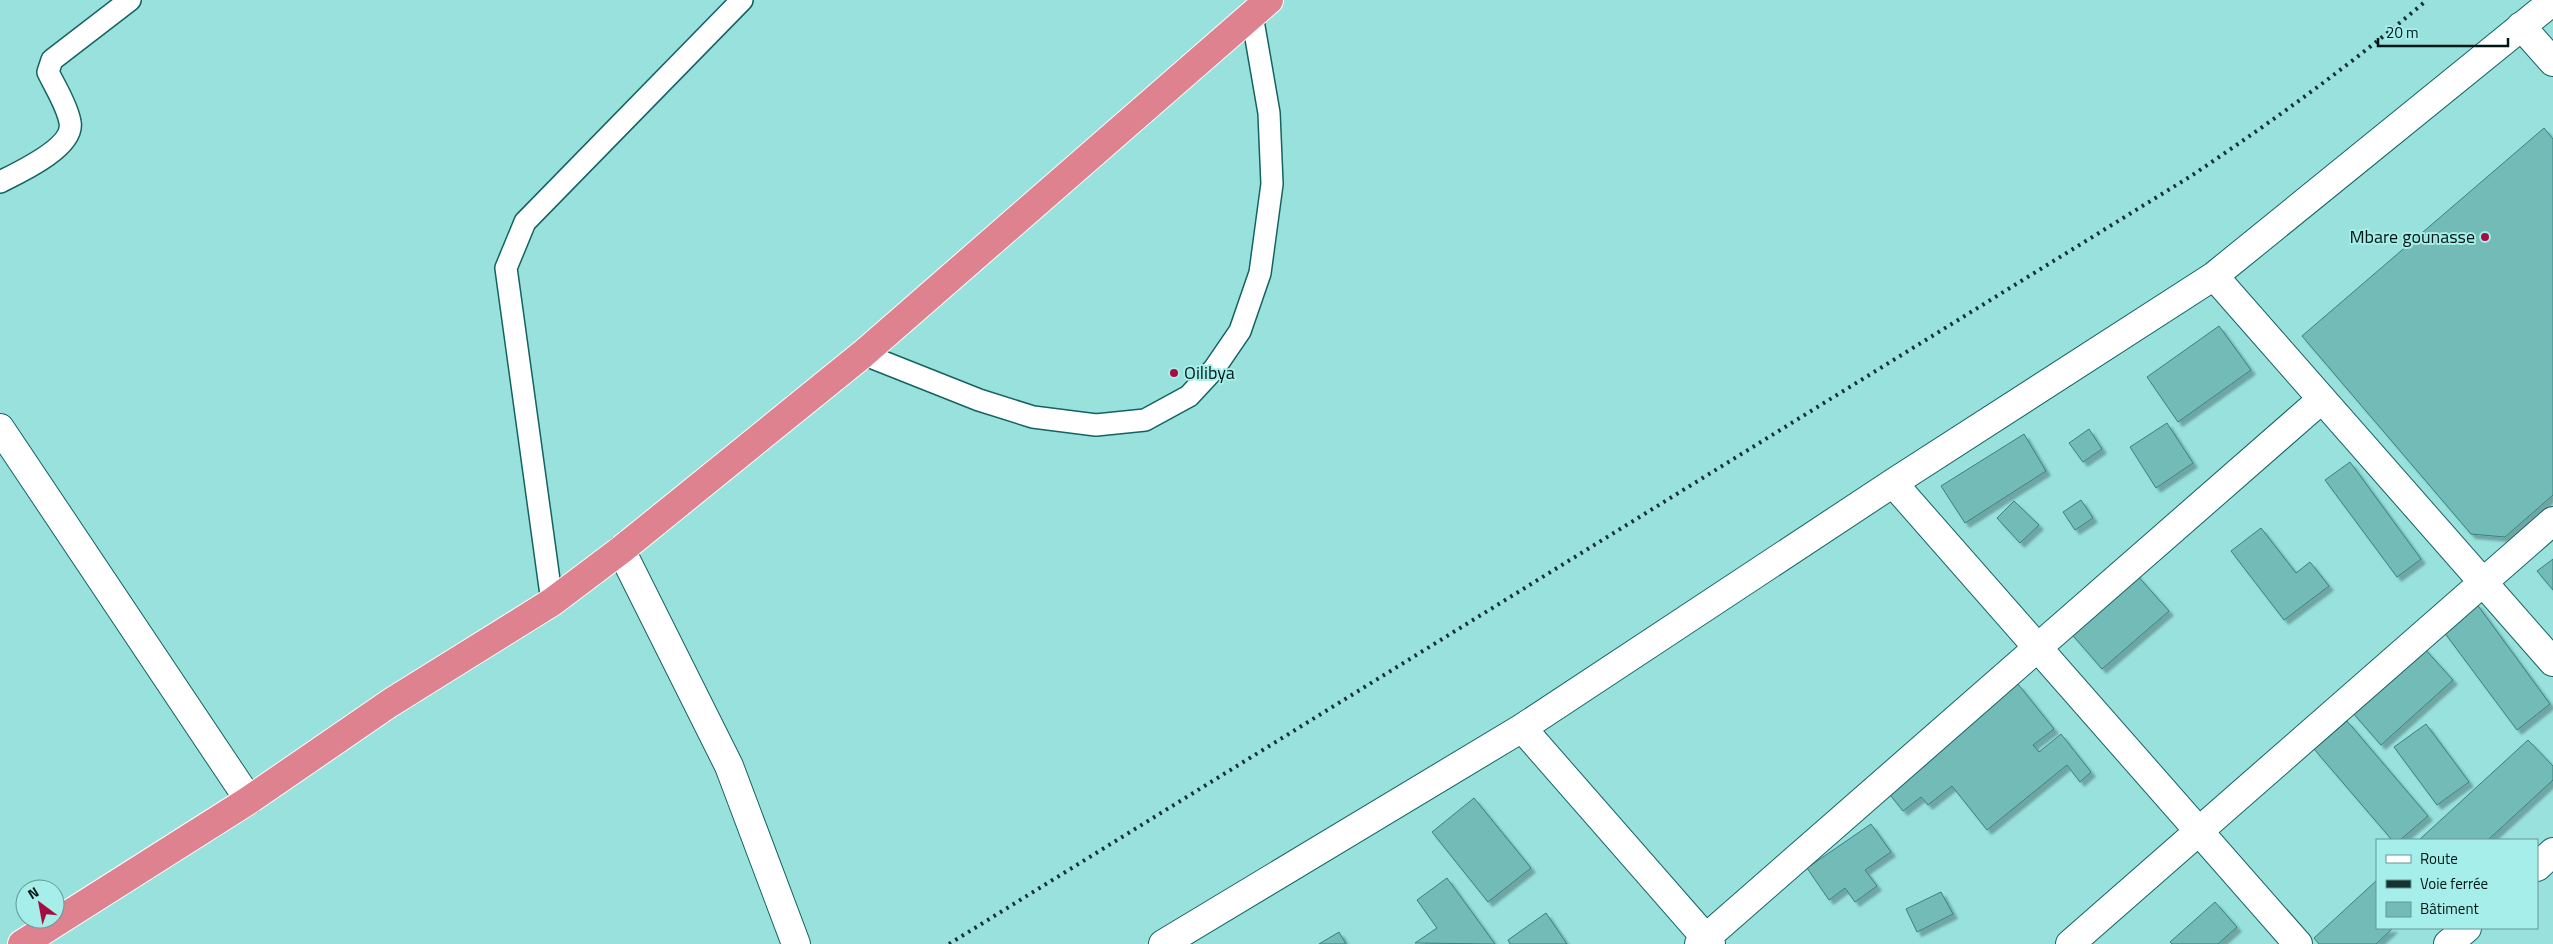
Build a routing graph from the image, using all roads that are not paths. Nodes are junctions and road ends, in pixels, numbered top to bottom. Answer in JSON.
{"nodes":[{"id":1,"x":130,"y":0,"type":"edge"},
{"id":2,"x":742,"y":0,"type":"edge"},
{"id":3,"x":2553,"y":1,"type":"edge"},
{"id":4,"x":1261,"y":8,"type":"edge"},
{"id":5,"x":2521,"y":26,"type":"junction"},
{"id":6,"x":2553,"y":62,"type":"edge"},
{"id":7,"x":0,"y":182,"type":"edge"},
{"id":8,"x":2214,"y":276,"type":"junction"},
{"id":9,"x":863,"y":354,"type":"junction"},
{"id":10,"x":2322,"y":399,"type":"junction"},
{"id":11,"x":0,"y":428,"type":"edge"},
{"id":12,"x":1893,"y":483,"type":"junction"},
{"id":13,"x":2553,"y":521,"type":"edge"},
{"id":14,"x":621,"y":550,"type":"junction"},
{"id":15,"x":2483,"y":582,"type":"junction"},
{"id":16,"x":552,"y":602,"type":"junction"},
{"id":17,"x":2038,"y":648,"type":"junction"},
{"id":18,"x":2553,"y":662,"type":"edge"},
{"id":19,"x":1522,"y":728,"type":"junction"},
{"id":20,"x":249,"y":800,"type":"junction"},
{"id":21,"x":2199,"y":831,"type":"junction"},
{"id":22,"x":2553,"y":852,"type":"edge"},
{"id":23,"x":2538,"y":866,"type":"edge"},
{"id":24,"x":2466,"y":929,"type":"edge"},
{"id":25,"x":1705,"y":942,"type":"edge"},
{"id":26,"x":22,"y":944,"type":"edge"},
{"id":27,"x":796,"y":944,"type":"edge"},
{"id":28,"x":1163,"y":944,"type":"edge"},
{"id":29,"x":2070,"y":944,"type":"edge"},
{"id":30,"x":2298,"y":944,"type":"edge"},
{"id":31,"x":2448,"y":944,"type":"edge"}],
"edges":[{"from":1,"to":7,"type":"lane"},
{"from":2,"to":16,"type":"lane"},
{"from":3,"to":5,"type":"street"},
{"from":4,"to":9,"type":"highway"},
{"from":4,"to":9,"type":"lane"},
{"from":5,"to":6,"type":"street"},
{"from":5,"to":8,"type":"street"},
{"from":8,"to":10,"type":"street"},
{"from":8,"to":12,"type":"street"},
{"from":9,"to":14,"type":"highway"},
{"from":10,"to":15,"type":"street"},
{"from":10,"to":17,"type":"street"},
{"from":11,"to":20,"type":"street"},
{"from":12,"to":17,"type":"street"},
{"from":12,"to":19,"type":"street"},
{"from":13,"to":15,"type":"street"},
{"from":14,"to":16,"type":"highway"},
{"from":14,"to":27,"type":"street"},
{"from":15,"to":18,"type":"street"},
{"from":15,"to":21,"type":"street"},
{"from":16,"to":20,"type":"highway"},
{"from":17,"to":21,"type":"street"},
{"from":17,"to":25,"type":"street"},
{"from":19,"to":25,"type":"street"},
{"from":19,"to":28,"type":"street"},
{"from":20,"to":26,"type":"highway"},
{"from":21,"to":29,"type":"street"},
{"from":21,"to":30,"type":"street"},
{"from":22,"to":23,"type":"street"},
{"from":24,"to":31,"type":"street"}]}
